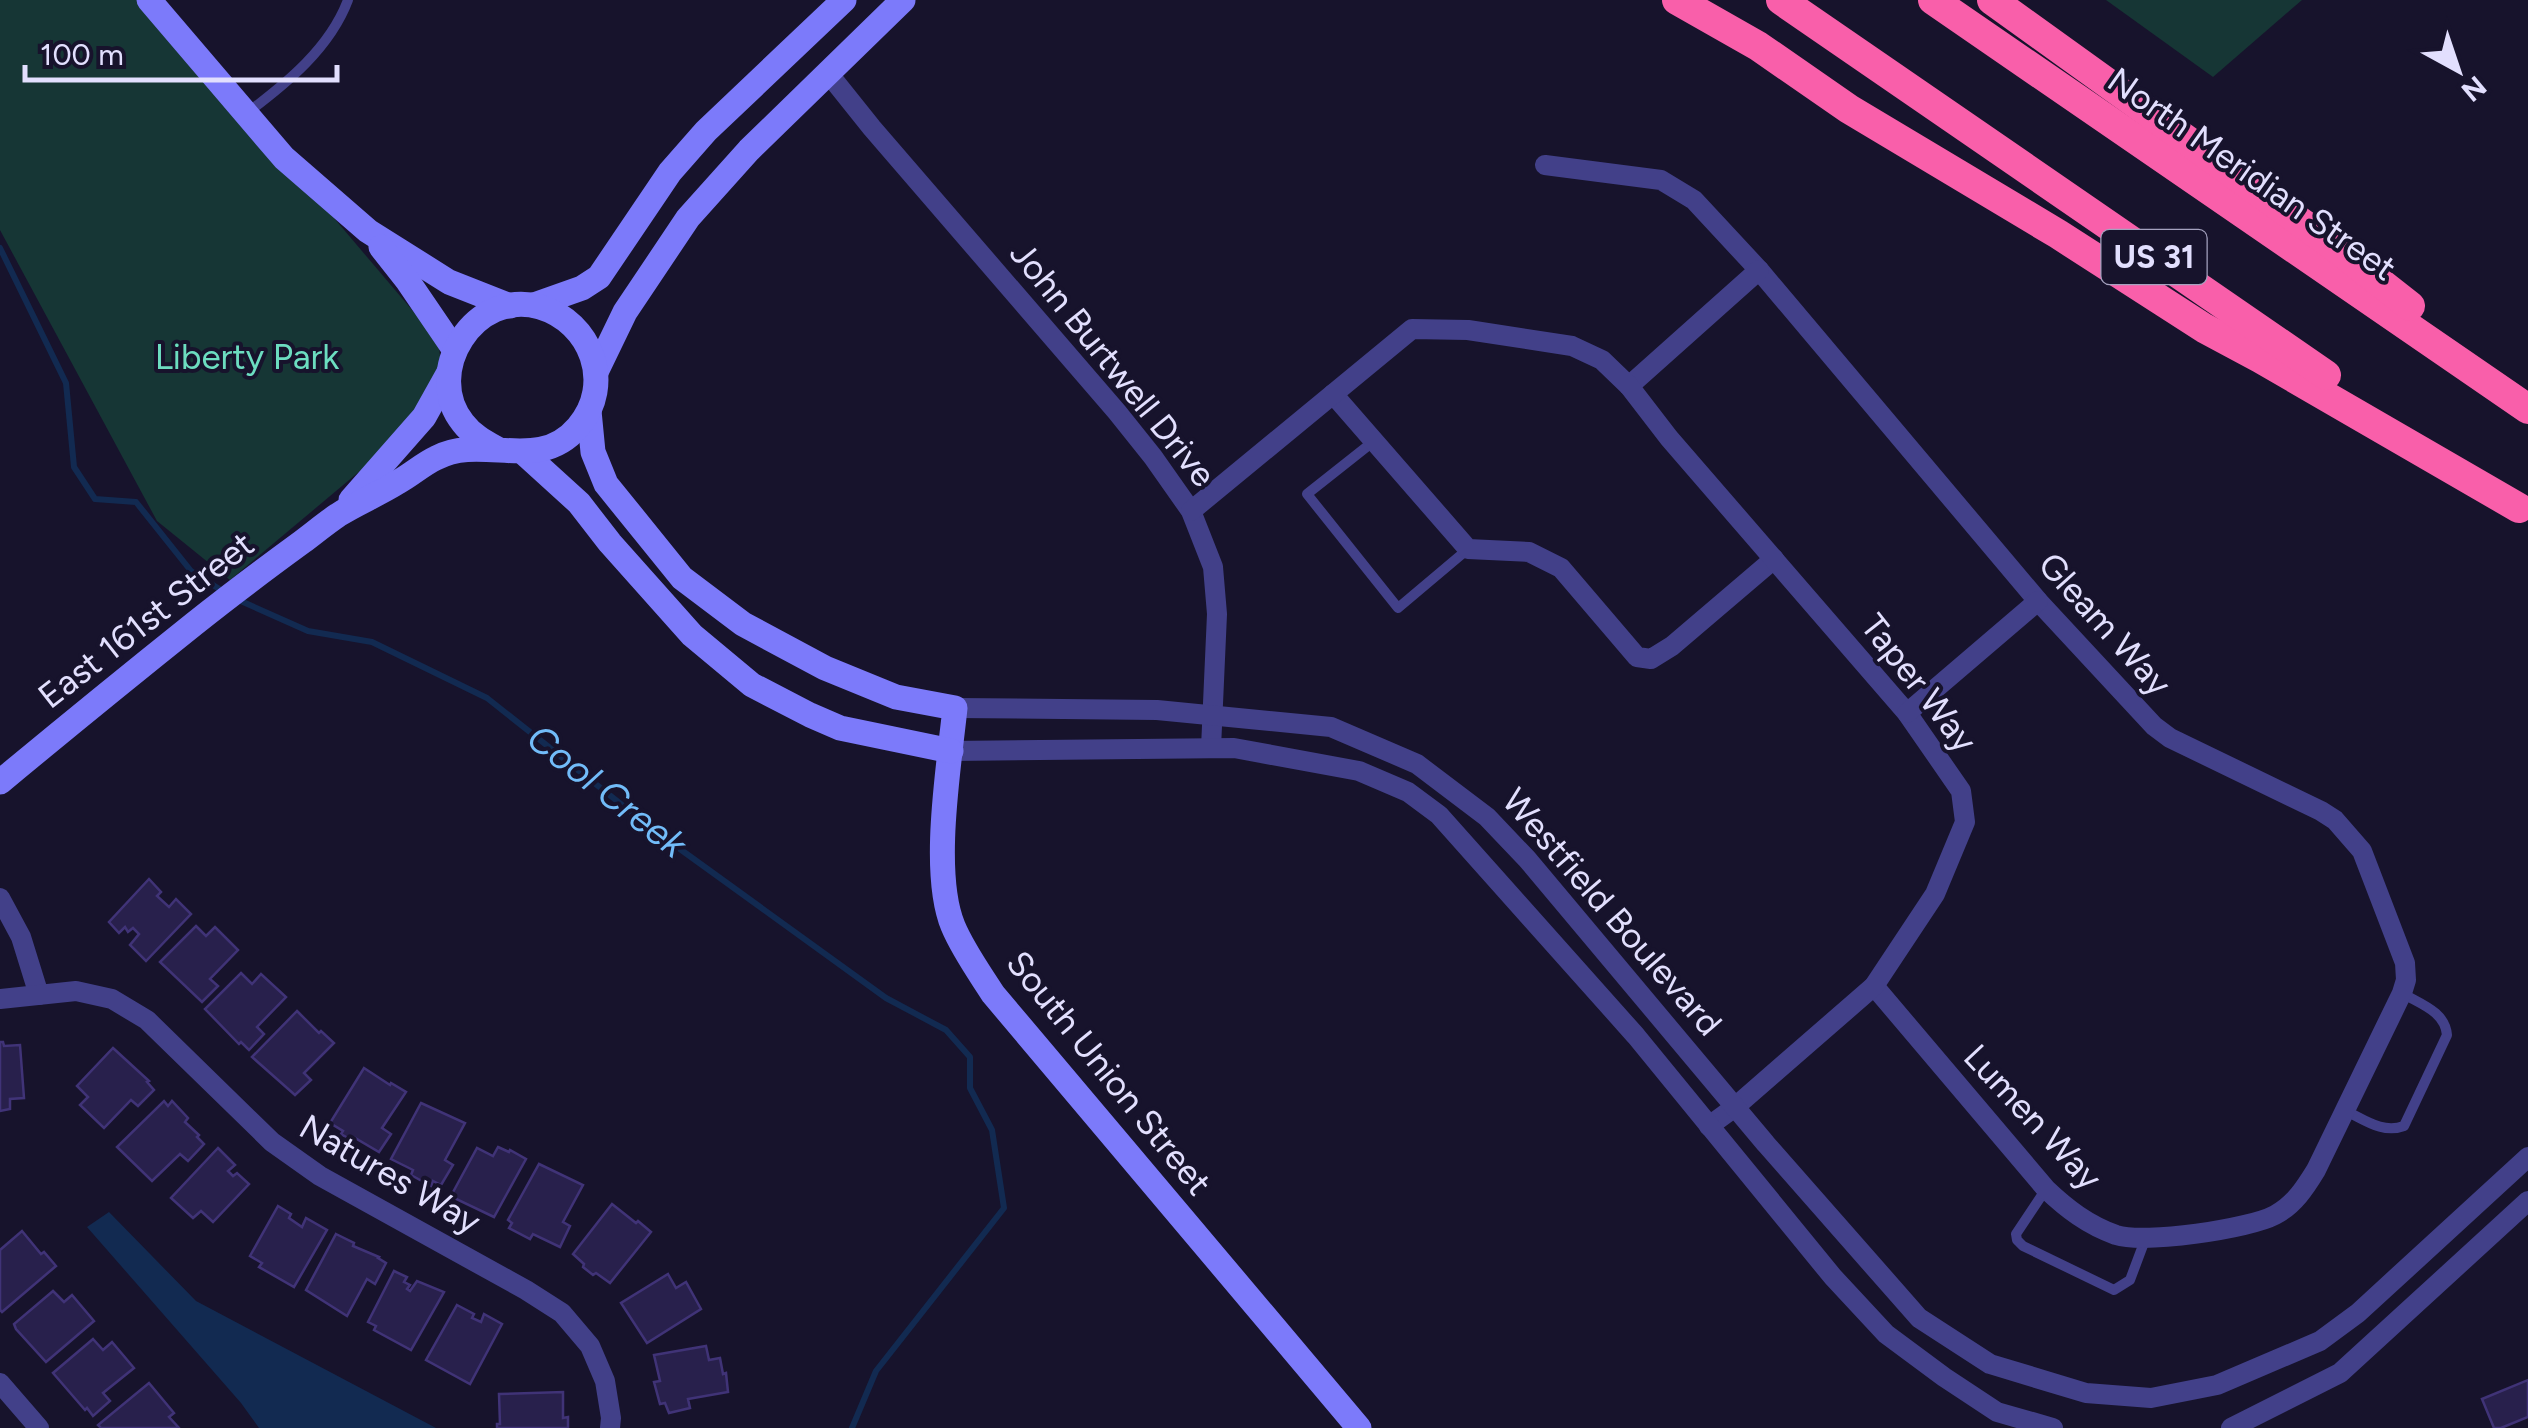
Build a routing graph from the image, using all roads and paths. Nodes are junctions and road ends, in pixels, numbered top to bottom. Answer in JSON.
{"nodes":[{"id":1,"x":148,"y":0,"type":"edge"},
{"id":2,"x":348,"y":0,"type":"edge"},
{"id":3,"x":844,"y":0,"type":"edge"},
{"id":4,"x":903,"y":0,"type":"edge"},
{"id":5,"x":1677,"y":0,"type":"edge"},
{"id":6,"x":1781,"y":0,"type":"edge"},
{"id":7,"x":1933,"y":0,"type":"edge"},
{"id":8,"x":1992,"y":0,"type":"edge"},
{"id":9,"x":828,"y":74,"type":"junction"},
{"id":10,"x":246,"y":114,"type":"junction"},
{"id":11,"x":1545,"y":165,"type":"dead end"},
{"id":12,"x":368,"y":231,"type":"junction"},
{"id":13,"x":1759,"y":270,"type":"junction"},
{"id":14,"x":522,"y":306,"type":"junction"},
{"id":15,"x":451,"y":361,"type":"junction"},
{"id":16,"x":596,"y":372,"type":"junction"},
{"id":17,"x":1629,"y":386,"type":"junction"},
{"id":18,"x":1334,"y":394,"type":"junction"},
{"id":19,"x":2528,"y":396,"type":"edge"},
{"id":20,"x":2528,"y":409,"type":"edge"},
{"id":21,"x":589,"y":411,"type":"junction"},
{"id":22,"x":1374,"y":440,"type":"junction"},
{"id":23,"x":512,"y":451,"type":"junction"},
{"id":24,"x":1191,"y":511,"type":"junction"},
{"id":25,"x":2524,"y":511,"type":"edge"},
{"id":26,"x":338,"y":515,"type":"junction"},
{"id":27,"x":1468,"y":549,"type":"junction"},
{"id":28,"x":1774,"y":559,"type":"junction"},
{"id":29,"x":2038,"y":601,"type":"junction"},
{"id":30,"x":955,"y":708,"type":"junction"},
{"id":31,"x":1908,"y":712,"type":"junction"},
{"id":32,"x":1214,"y":716,"type":"junction"},
{"id":33,"x":1211,"y":748,"type":"junction"},
{"id":34,"x":951,"y":751,"type":"junction"},
{"id":35,"x":0,"y":782,"type":"edge"},
{"id":36,"x":0,"y":898,"type":"edge"},
{"id":37,"x":0,"y":976,"type":"edge"},
{"id":38,"x":1874,"y":986,"type":"junction"},
{"id":39,"x":2402,"y":993,"type":"junction"},
{"id":40,"x":38,"y":995,"type":"junction"},
{"id":41,"x":3,"y":999,"type":"edge"},
{"id":42,"x":1735,"y":1107,"type":"junction"},
{"id":43,"x":2346,"y":1111,"type":"junction"},
{"id":44,"x":1708,"y":1126,"type":"junction"},
{"id":45,"x":2528,"y":1156,"type":"edge"},
{"id":46,"x":2046,"y":1188,"type":"junction"},
{"id":47,"x":2528,"y":1202,"type":"edge"},
{"id":48,"x":2145,"y":1240,"type":"junction"},
{"id":49,"x":0,"y":1383,"type":"edge"},
{"id":50,"x":39,"y":1428,"type":"edge"},
{"id":51,"x":610,"y":1428,"type":"edge"},
{"id":52,"x":1360,"y":1428,"type":"edge"},
{"id":53,"x":2052,"y":1428,"type":"edge"},
{"id":54,"x":2231,"y":1428,"type":"edge"}],
"edges":[{"from":1,"to":10,"type":"street"},
{"from":2,"to":10,"type":"lane"},
{"from":3,"to":14,"type":"street"},
{"from":4,"to":9,"type":"street"},
{"from":5,"to":25,"type":"highway"},
{"from":6,"to":25,"type":"highway","number":"US 31"},
{"from":7,"to":20,"type":"highway","name":"North Meridian Street","number":"US 31"},
{"from":8,"to":19,"type":"highway"},
{"from":9,"to":16,"type":"street"},
{"from":9,"to":24,"type":"street","name":"John Burtwell Drive"},
{"from":10,"to":12,"type":"street"},
{"from":11,"to":13,"type":"street","name":"Gleam Way"},
{"from":12,"to":14,"type":"street"},
{"from":12,"to":15,"type":"street"},
{"from":13,"to":17,"type":"street"},
{"from":13,"to":29,"type":"street","name":"Gleam Way"},
{"from":14,"to":15,"type":"street"},
{"from":14,"to":16,"type":"street"},
{"from":15,"to":23,"type":"street"},
{"from":15,"to":26,"type":"street","name":"East 161st Street"},
{"from":16,"to":21,"type":"street"},
{"from":17,"to":18,"type":"street","name":"Taper Way"},
{"from":17,"to":28,"type":"street","name":"Taper Way"},
{"from":18,"to":22,"type":"street"},
{"from":18,"to":24,"type":"street","name":"Taper Way"},
{"from":21,"to":23,"type":"street"},
{"from":21,"to":30,"type":"street","name":"Westfield Boulevard"},
{"from":22,"to":27,"type":"street"},
{"from":22,"to":27,"type":"lane"},
{"from":23,"to":26,"type":"street","name":"East 161st Street"},
{"from":23,"to":34,"type":"street","name":"Westfield Boulevard"},
{"from":24,"to":32,"type":"street","name":"John Burtwell Drive"},
{"from":26,"to":35,"type":"street","name":"East 161st Street"},
{"from":27,"to":28,"type":"street"},
{"from":28,"to":31,"type":"street","name":"Taper Way"},
{"from":29,"to":31,"type":"street"},
{"from":29,"to":39,"type":"street","name":"Gleam Way"},
{"from":30,"to":32,"type":"street","name":"Westfield Boulevard"},
{"from":30,"to":34,"type":"street","name":"South Union Street"},
{"from":31,"to":38,"type":"street","name":"Taper Way"},
{"from":32,"to":33,"type":"street","name":"John Burtwell Drive"},
{"from":32,"to":42,"type":"street","name":"Westfield Boulevard"},
{"from":33,"to":34,"type":"street","name":"Westfield Boulevard"},
{"from":33,"to":44,"type":"street","name":"Westfield Boulevard"},
{"from":34,"to":52,"type":"street","name":"South Union Street"},
{"from":36,"to":40,"type":"street"},
{"from":37,"to":41,"type":"street"},
{"from":38,"to":42,"type":"street","name":"Taper Way"},
{"from":38,"to":46,"type":"street","name":"Lumen Way"},
{"from":39,"to":43,"type":"street"},
{"from":39,"to":43,"type":"lane"},
{"from":40,"to":41,"type":"street","name":"Natures Way"},
{"from":40,"to":51,"type":"street","name":"Natures Way"},
{"from":42,"to":44,"type":"street","name":"Taper Way"},
{"from":42,"to":45,"type":"street","name":"Westfield Boulevard"},
{"from":43,"to":48,"type":"street","name":"Lumen Way"},
{"from":44,"to":53,"type":"street","name":"Westfield Boulevard"},
{"from":46,"to":48,"type":"street","name":"Lumen Way"},
{"from":46,"to":48,"type":"lane"},
{"from":47,"to":54,"type":"street"},
{"from":49,"to":50,"type":"street"}]}
